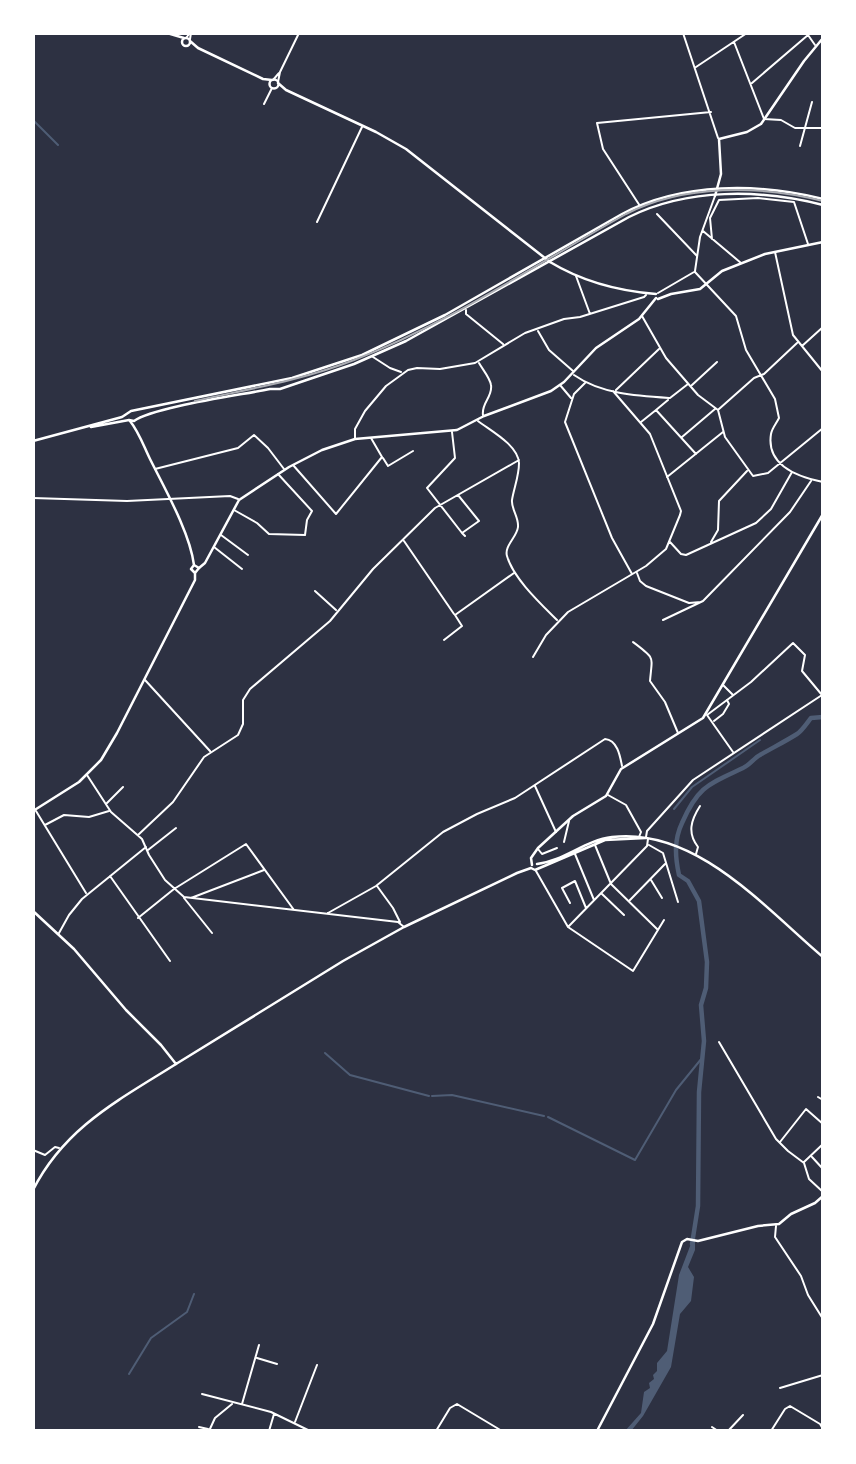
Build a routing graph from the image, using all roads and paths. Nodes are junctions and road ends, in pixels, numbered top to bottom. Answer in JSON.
{"nodes":[{"id":1,"x":167,"y":33,"type":"edge"},
{"id":2,"x":190,"y":33,"type":"edge"},
{"id":3,"x":299,"y":33,"type":"edge"},
{"id":4,"x":683,"y":33,"type":"edge"},
{"id":5,"x":747,"y":33,"type":"edge"},
{"id":6,"x":174,"y":37,"type":"junction"},
{"id":7,"x":823,"y":38,"type":"edge"},
{"id":8,"x":187,"y":39,"type":"junction"},
{"id":9,"x":734,"y":42,"type":"junction"},
{"id":10,"x":182,"y":44,"type":"junction"},
{"id":11,"x":815,"y":45,"type":"junction"},
{"id":12,"x":188,"y":46,"type":"junction"},
{"id":13,"x":198,"y":48,"type":"junction"},
{"id":14,"x":695,"y":67,"type":"junction"},
{"id":15,"x":263,"y":79,"type":"junction"},
{"id":16,"x":275,"y":82,"type":"junction"},
{"id":17,"x":750,"y":84,"type":"junction"},
{"id":18,"x":273,"y":87,"type":"junction"},
{"id":19,"x":286,"y":90,"type":"junction"},
{"id":20,"x":812,"y":102,"type":"dead end"},
{"id":21,"x":264,"y":104,"type":"dead end"},
{"id":22,"x":711,"y":112,"type":"junction"},
{"id":23,"x":764,"y":119,"type":"junction"},
{"id":24,"x":363,"y":126,"type":"junction"},
{"id":25,"x":823,"y":128,"type":"edge"},
{"id":26,"x":806,"y":129,"type":"junction"},
{"id":27,"x":719,"y":139,"type":"junction"},
{"id":28,"x":800,"y":145,"type":"dead end"},
{"id":29,"x":720,"y":181,"type":"junction"},
{"id":30,"x":730,"y":189,"type":"junction"},
{"id":31,"x":717,"y":190,"type":"junction"},
{"id":32,"x":715,"y":196,"type":"junction"},
{"id":33,"x":823,"y":199,"type":"edge"},
{"id":34,"x":639,"y":204,"type":"junction"},
{"id":35,"x":823,"y":205,"type":"edge"},
{"id":36,"x":657,"y":214,"type":"dead end"},
{"id":37,"x":317,"y":222,"type":"dead end"},
{"id":38,"x":702,"y":230,"type":"junction"},
{"id":39,"x":712,"y":239,"type":"junction"},
{"id":40,"x":823,"y":242,"type":"edge"},
{"id":41,"x":808,"y":244,"type":"junction"},
{"id":42,"x":691,"y":250,"type":"junction"},
{"id":43,"x":697,"y":251,"type":"junction"},
{"id":44,"x":775,"y":251,"type":"junction"},
{"id":45,"x":697,"y":256,"type":"junction"},
{"id":46,"x":545,"y":258,"type":"junction"},
{"id":47,"x":550,"y":262,"type":"junction"},
{"id":48,"x":742,"y":264,"type":"junction"},
{"id":49,"x":695,"y":272,"type":"junction"},
{"id":50,"x":577,"y":275,"type":"junction"},
{"id":51,"x":708,"y":284,"type":"junction"},
{"id":52,"x":646,"y":293,"type":"junction"},
{"id":53,"x":658,"y":295,"type":"junction"},
{"id":54,"x":466,"y":310,"type":"junction"},
{"id":55,"x":590,"y":314,"type":"junction"},
{"id":56,"x":642,"y":316,"type":"junction"},
{"id":57,"x":823,"y":327,"type":"edge"},
{"id":58,"x":538,"y":330,"type":"junction"},
{"id":59,"x":797,"y":343,"type":"junction"},
{"id":60,"x":504,"y":345,"type":"junction"},
{"id":61,"x":801,"y":347,"type":"junction"},
{"id":62,"x":659,"y":349,"type":"junction"},
{"id":63,"x":373,"y":357,"type":"junction"},
{"id":64,"x":478,"y":362,"type":"junction"},
{"id":65,"x":717,"y":362,"type":"dead end"},
{"id":66,"x":572,"y":372,"type":"junction"},
{"id":67,"x":823,"y":372,"type":"edge"},
{"id":68,"x":402,"y":373,"type":"junction"},
{"id":69,"x":761,"y":375,"type":"junction"},
{"id":70,"x":281,"y":380,"type":"junction"},
{"id":71,"x":275,"y":382,"type":"junction"},
{"id":72,"x":585,"y":383,"type":"junction"},
{"id":73,"x":690,"y":384,"type":"junction"},
{"id":74,"x":560,"y":386,"type":"junction"},
{"id":75,"x":282,"y":387,"type":"junction"},
{"id":76,"x":276,"y":388,"type":"junction"},
{"id":77,"x":614,"y":391,"type":"junction"},
{"id":78,"x":670,"y":398,"type":"junction"},
{"id":79,"x":572,"y":399,"type":"junction"},
{"id":80,"x":716,"y":409,"type":"junction"},
{"id":81,"x":656,"y":410,"type":"junction"},
{"id":82,"x":134,"y":412,"type":"junction"},
{"id":83,"x":127,"y":414,"type":"junction"},
{"id":84,"x":484,"y":416,"type":"junction"},
{"id":85,"x":136,"y":419,"type":"junction"},
{"id":86,"x":477,"y":419,"type":"junction"},
{"id":87,"x":129,"y":420,"type":"junction"},
{"id":88,"x":640,"y":423,"type":"junction"},
{"id":89,"x":83,"y":428,"type":"junction"},
{"id":90,"x":823,"y":428,"type":"edge"},
{"id":91,"x":452,"y":431,"type":"junction"},
{"id":92,"x":137,"y":432,"type":"junction"},
{"id":93,"x":723,"y":432,"type":"junction"},
{"id":94,"x":371,"y":437,"type":"junction"},
{"id":95,"x":681,"y":437,"type":"junction"},
{"id":96,"x":355,"y":439,"type":"junction"},
{"id":97,"x":33,"y":441,"type":"edge"},
{"id":98,"x":413,"y":452,"type":"dead end"},
{"id":99,"x":696,"y":454,"type":"junction"},
{"id":100,"x":383,"y":457,"type":"junction"},
{"id":101,"x":519,"y":460,"type":"junction"},
{"id":102,"x":780,"y":464,"type":"junction"},
{"id":103,"x":293,"y":465,"type":"junction"},
{"id":104,"x":155,"y":469,"type":"junction"},
{"id":105,"x":285,"y":469,"type":"junction"},
{"id":106,"x":748,"y":470,"type":"junction"},
{"id":107,"x":792,"y":472,"type":"junction"},
{"id":108,"x":278,"y":474,"type":"junction"},
{"id":109,"x":667,"y":477,"type":"junction"},
{"id":110,"x":811,"y":480,"type":"junction"},
{"id":111,"x":823,"y":482,"type":"edge"},
{"id":112,"x":458,"y":495,"type":"junction"},
{"id":113,"x":33,"y":498,"type":"edge"},
{"id":114,"x":169,"y":498,"type":"junction"},
{"id":115,"x":239,"y":500,"type":"junction"},
{"id":116,"x":440,"y":505,"type":"junction"},
{"id":117,"x":233,"y":510,"type":"junction"},
{"id":118,"x":823,"y":514,"type":"edge"},
{"id":119,"x":718,"y":530,"type":"junction"},
{"id":120,"x":462,"y":533,"type":"junction"},
{"id":121,"x":220,"y":534,"type":"junction"},
{"id":122,"x":465,"y":536,"type":"dead end"},
{"id":123,"x":726,"y":537,"type":"junction"},
{"id":124,"x":404,"y":540,"type":"junction"},
{"id":125,"x":670,"y":541,"type":"junction"},
{"id":126,"x":710,"y":543,"type":"junction"},
{"id":127,"x":214,"y":547,"type":"junction"},
{"id":128,"x":248,"y":555,"type":"dead end"},
{"id":129,"x":194,"y":565,"type":"junction"},
{"id":130,"x":199,"y":568,"type":"junction"},
{"id":131,"x":242,"y":569,"type":"dead end"},
{"id":132,"x":514,"y":572,"type":"junction"},
{"id":133,"x":636,"y":572,"type":"junction"},
{"id":134,"x":195,"y":573,"type":"junction"},
{"id":135,"x":632,"y":574,"type":"junction"},
{"id":136,"x":314,"y":591,"type":"dead end"},
{"id":137,"x":703,"y":601,"type":"junction"},
{"id":138,"x":337,"y":611,"type":"junction"},
{"id":139,"x":455,"y":615,"type":"junction"},
{"id":140,"x":663,"y":620,"type":"dead end"},
{"id":141,"x":557,"y":621,"type":"junction"},
{"id":142,"x":444,"y":640,"type":"dead end"},
{"id":143,"x":633,"y":642,"type":"dead end"},
{"id":144,"x":533,"y":657,"type":"dead end"},
{"id":145,"x":145,"y":680,"type":"junction"},
{"id":146,"x":722,"y":684,"type":"junction"},
{"id":147,"x":733,"y":695,"type":"junction"},
{"id":148,"x":822,"y":695,"type":"edge"},
{"id":149,"x":727,"y":700,"type":"junction"},
{"id":150,"x":706,"y":714,"type":"junction"},
{"id":151,"x":713,"y":721,"type":"junction"},
{"id":152,"x":679,"y":733,"type":"junction"},
{"id":153,"x":211,"y":752,"type":"junction"},
{"id":154,"x":734,"y":753,"type":"junction"},
{"id":155,"x":622,"y":763,"type":"junction"},
{"id":156,"x":628,"y":765,"type":"junction"},
{"id":157,"x":623,"y":768,"type":"junction"},
{"id":158,"x":88,"y":777,"type":"junction"},
{"id":159,"x":534,"y":786,"type":"junction"},
{"id":160,"x":123,"y":787,"type":"dead end"},
{"id":161,"x":607,"y":794,"type":"junction"},
{"id":162,"x":106,"y":804,"type":"junction"},
{"id":163,"x":700,"y":806,"type":"dead end"},
{"id":164,"x":34,"y":810,"type":"edge"},
{"id":165,"x":110,"y":810,"type":"junction"},
{"id":166,"x":569,"y":821,"type":"junction"},
{"id":167,"x":45,"y":825,"type":"junction"},
{"id":168,"x":176,"y":828,"type":"dead end"},
{"id":169,"x":556,"y":832,"type":"junction"},
{"id":170,"x":138,"y":835,"type":"junction"},
{"id":171,"x":639,"y":837,"type":"junction"},
{"id":172,"x":647,"y":839,"type":"junction"},
{"id":173,"x":564,"y":842,"type":"dead end"},
{"id":174,"x":594,"y":844,"type":"junction"},
{"id":175,"x":648,"y":844,"type":"junction"},
{"id":176,"x":538,"y":848,"type":"junction"},
{"id":177,"x":557,"y":848,"type":"dead end"},
{"id":178,"x":146,"y":849,"type":"junction"},
{"id":179,"x":575,"y":854,"type":"junction"},
{"id":180,"x":696,"y":854,"type":"junction"},
{"id":181,"x":666,"y":864,"type":"junction"},
{"id":182,"x":535,"y":866,"type":"junction"},
{"id":183,"x":265,"y":869,"type":"junction"},
{"id":184,"x":109,"y":876,"type":"junction"},
{"id":185,"x":650,"y":879,"type":"junction"},
{"id":186,"x":611,"y":884,"type":"junction"},
{"id":187,"x":376,"y":886,"type":"junction"},
{"id":188,"x":174,"y":889,"type":"junction"},
{"id":189,"x":601,"y":893,"type":"junction"},
{"id":190,"x":86,"y":894,"type":"junction"},
{"id":191,"x":184,"y":897,"type":"junction"},
{"id":192,"x":662,"y":898,"type":"dead end"},
{"id":193,"x":190,"y":899,"type":"junction"},
{"id":194,"x":594,"y":901,"type":"junction"},
{"id":195,"x":628,"y":901,"type":"junction"},
{"id":196,"x":678,"y":902,"type":"dead end"},
{"id":197,"x":570,"y":903,"type":"dead end"},
{"id":198,"x":586,"y":909,"type":"junction"},
{"id":199,"x":33,"y":911,"type":"edge"},
{"id":200,"x":294,"y":911,"type":"junction"},
{"id":201,"x":328,"y":914,"type":"junction"},
{"id":202,"x":624,"y":915,"type":"dead end"},
{"id":203,"x":138,"y":918,"type":"junction"},
{"id":204,"x":664,"y":920,"type":"dead end"},
{"id":205,"x":400,"y":923,"type":"junction"},
{"id":206,"x":404,"y":928,"type":"junction"},
{"id":207,"x":568,"y":928,"type":"junction"},
{"id":208,"x":658,"y":930,"type":"junction"},
{"id":209,"x":212,"y":933,"type":"dead end"},
{"id":210,"x":59,"y":934,"type":"junction"},
{"id":211,"x":823,"y":957,"type":"edge"},
{"id":212,"x":170,"y":961,"type":"dead end"},
{"id":213,"x":719,"y":1042,"type":"dead end"},
{"id":214,"x":176,"y":1064,"type":"junction"},
{"id":215,"x":818,"y":1097,"type":"dead end"},
{"id":216,"x":823,"y":1100,"type":"edge"},
{"id":217,"x":823,"y":1124,"type":"edge"},
{"id":218,"x":779,"y":1143,"type":"junction"},
{"id":219,"x":823,"y":1144,"type":"edge"},
{"id":220,"x":60,"y":1148,"type":"junction"},
{"id":221,"x":33,"y":1150,"type":"edge"},
{"id":222,"x":811,"y":1155,"type":"junction"},
{"id":223,"x":804,"y":1163,"type":"junction"},
{"id":224,"x":823,"y":1169,"type":"edge"},
{"id":225,"x":821,"y":1187,"type":"edge"},
{"id":226,"x":33,"y":1190,"type":"edge"},
{"id":227,"x":823,"y":1194,"type":"edge"},
{"id":228,"x":777,"y":1225,"type":"junction"},
{"id":229,"x":823,"y":1319,"type":"edge"},
{"id":230,"x":259,"y":1345,"type":"dead end"},
{"id":231,"x":256,"y":1358,"type":"junction"},
{"id":232,"x":277,"y":1364,"type":"dead end"},
{"id":233,"x":317,"y":1364,"type":"dead end"},
{"id":234,"x":823,"y":1375,"type":"edge"},
{"id":235,"x":780,"y":1388,"type":"dead end"},
{"id":236,"x":202,"y":1394,"type":"dead end"},
{"id":237,"x":233,"y":1403,"type":"junction"},
{"id":238,"x":241,"y":1405,"type":"junction"},
{"id":239,"x":274,"y":1413,"type":"junction"},
{"id":240,"x":743,"y":1415,"type":"dead end"},
{"id":241,"x":295,"y":1423,"type":"junction"},
{"id":242,"x":199,"y":1427,"type":"dead end"},
{"id":243,"x":712,"y":1427,"type":"dead end"},
{"id":244,"x":823,"y":1429,"type":"edge"},
{"id":245,"x":209,"y":1430,"type":"edge"},
{"id":246,"x":269,"y":1431,"type":"edge"},
{"id":247,"x":310,"y":1431,"type":"edge"},
{"id":248,"x":436,"y":1431,"type":"edge"},
{"id":249,"x":502,"y":1431,"type":"edge"},
{"id":250,"x":597,"y":1431,"type":"edge"},
{"id":251,"x":718,"y":1431,"type":"edge"},
{"id":252,"x":728,"y":1431,"type":"edge"},
{"id":253,"x":771,"y":1431,"type":"edge"}],
"edges":[{"from":1,"to":6,"type":"main road"},
{"from":2,"to":8,"type":"street"},
{"from":3,"to":16,"type":"street"},
{"from":4,"to":14,"type":"street"},
{"from":5,"to":9,"type":"street"},
{"from":6,"to":8,"type":"main road"},
{"from":6,"to":10,"type":"main road"},
{"from":7,"to":11,"type":"main road"},
{"from":8,"to":10,"type":"main road"},
{"from":8,"to":12,"type":"main road"},
{"from":8,"to":13,"type":"main road"},
{"from":9,"to":14,"type":"street"},
{"from":9,"to":17,"type":"street"},
{"from":10,"to":12,"type":"main road"},
{"from":11,"to":17,"type":"street"},
{"from":11,"to":23,"type":"main road"},
{"from":12,"to":13,"type":"main road"},
{"from":13,"to":15,"type":"main road"},
{"from":14,"to":22,"type":"street"},
{"from":15,"to":16,"type":"main road"},
{"from":15,"to":18,"type":"main road"},
{"from":16,"to":18,"type":"main road"},
{"from":16,"to":18,"type":"main road"},
{"from":16,"to":19,"type":"main road"},
{"from":17,"to":23,"type":"street"},
{"from":18,"to":19,"type":"main road"},
{"from":18,"to":21,"type":"street"},
{"from":19,"to":24,"type":"main road"},
{"from":20,"to":26,"type":"street"},
{"from":22,"to":27,"type":"street"},
{"from":22,"to":34,"type":"street"},
{"from":23,"to":26,"type":"street"},
{"from":23,"to":27,"type":"main road"},
{"from":24,"to":37,"type":"street"},
{"from":24,"to":46,"type":"main road"},
{"from":25,"to":26,"type":"street"},
{"from":26,"to":28,"type":"street"},
{"from":27,"to":29,"type":"main road"},
{"from":29,"to":30,"type":"main road"},
{"from":29,"to":31,"type":"main road"},
{"from":30,"to":31,"type":"main road"},
{"from":30,"to":33,"type":"main road"},
{"from":31,"to":32,"type":"main road"},
{"from":31,"to":34,"type":"main road"},
{"from":32,"to":35,"type":"main road"},
{"from":32,"to":38,"type":"street"},
{"from":32,"to":47,"type":"main road"},
{"from":34,"to":46,"type":"main road"},
{"from":36,"to":42,"type":"street"},
{"from":38,"to":39,"type":"street"},
{"from":38,"to":43,"type":"street"},
{"from":39,"to":41,"type":"street"},
{"from":39,"to":48,"type":"street"},
{"from":40,"to":41,"type":"main road"},
{"from":41,"to":44,"type":"main road"},
{"from":42,"to":43,"type":"street"},
{"from":42,"to":45,"type":"street"},
{"from":43,"to":45,"type":"street"},
{"from":44,"to":48,"type":"main road"},
{"from":44,"to":59,"type":"street"},
{"from":45,"to":49,"type":"street"},
{"from":46,"to":47,"type":"main road"},
{"from":46,"to":70,"type":"main road"},
{"from":47,"to":50,"type":"main road"},
{"from":47,"to":54,"type":"main road"},
{"from":48,"to":51,"type":"main road"},
{"from":49,"to":51,"type":"street"},
{"from":49,"to":53,"type":"street"},
{"from":50,"to":52,"type":"main road"},
{"from":50,"to":55,"type":"street"},
{"from":51,"to":53,"type":"main road"},
{"from":51,"to":69,"type":"street"},
{"from":52,"to":53,"type":"main road"},
{"from":52,"to":55,"type":"street"},
{"from":53,"to":56,"type":"main road"},
{"from":54,"to":60,"type":"street"},
{"from":54,"to":63,"type":"main road"},
{"from":55,"to":58,"type":"street"},
{"from":56,"to":62,"type":"street"},
{"from":56,"to":66,"type":"main road"},
{"from":57,"to":61,"type":"street"},
{"from":58,"to":60,"type":"street"},
{"from":58,"to":66,"type":"street"},
{"from":59,"to":61,"type":"street"},
{"from":59,"to":69,"type":"street"},
{"from":60,"to":64,"type":"street"},
{"from":61,"to":67,"type":"street"},
{"from":62,"to":73,"type":"street"},
{"from":62,"to":77,"type":"street"},
{"from":63,"to":68,"type":"street"},
{"from":63,"to":75,"type":"main road"},
{"from":64,"to":68,"type":"street"},
{"from":64,"to":84,"type":"street"},
{"from":65,"to":73,"type":"street"},
{"from":66,"to":72,"type":"street"},
{"from":66,"to":74,"type":"main road"},
{"from":68,"to":96,"type":"street"},
{"from":69,"to":80,"type":"street"},
{"from":69,"to":102,"type":"street"},
{"from":70,"to":71,"type":"main road"},
{"from":70,"to":75,"type":"main road"},
{"from":71,"to":76,"type":"main road"},
{"from":71,"to":82,"type":"main road"},
{"from":72,"to":77,"type":"street"},
{"from":72,"to":79,"type":"street"},
{"from":73,"to":78,"type":"street"},
{"from":73,"to":80,"type":"street"},
{"from":74,"to":79,"type":"street"},
{"from":74,"to":84,"type":"main road"},
{"from":75,"to":76,"type":"main road"},
{"from":76,"to":85,"type":"main road"},
{"from":77,"to":78,"type":"street"},
{"from":77,"to":88,"type":"street"},
{"from":78,"to":81,"type":"street"},
{"from":79,"to":135,"type":"street"},
{"from":80,"to":93,"type":"street"},
{"from":80,"to":95,"type":"street"},
{"from":81,"to":88,"type":"street"},
{"from":81,"to":95,"type":"street"},
{"from":82,"to":83,"type":"main road"},
{"from":82,"to":85,"type":"main road"},
{"from":83,"to":87,"type":"main road"},
{"from":83,"to":89,"type":"main road"},
{"from":84,"to":86,"type":"main road"},
{"from":85,"to":87,"type":"main road"},
{"from":85,"to":92,"type":"main road"},
{"from":86,"to":91,"type":"main road"},
{"from":86,"to":101,"type":"street"},
{"from":87,"to":89,"type":"main road"},
{"from":87,"to":92,"type":"main road"},
{"from":88,"to":109,"type":"street"},
{"from":89,"to":97,"type":"main road"},
{"from":90,"to":102,"type":"street"},
{"from":91,"to":94,"type":"main road"},
{"from":91,"to":116,"type":"street"},
{"from":92,"to":104,"type":"main road"},
{"from":93,"to":99,"type":"street"},
{"from":93,"to":106,"type":"street"},
{"from":94,"to":96,"type":"main road"},
{"from":94,"to":100,"type":"street"},
{"from":95,"to":99,"type":"street"},
{"from":96,"to":103,"type":"main road"},
{"from":98,"to":100,"type":"street"},
{"from":99,"to":109,"type":"street"},
{"from":100,"to":103,"type":"street"},
{"from":101,"to":112,"type":"street"},
{"from":101,"to":132,"type":"street"},
{"from":102,"to":106,"type":"street"},
{"from":102,"to":107,"type":"street"},
{"from":103,"to":105,"type":"main road"},
{"from":104,"to":105,"type":"street"},
{"from":104,"to":114,"type":"main road"},
{"from":105,"to":108,"type":"main road"},
{"from":106,"to":119,"type":"street"},
{"from":107,"to":110,"type":"street"},
{"from":107,"to":123,"type":"street"},
{"from":108,"to":115,"type":"main road"},
{"from":108,"to":117,"type":"street"},
{"from":109,"to":125,"type":"street"},
{"from":110,"to":111,"type":"street"},
{"from":110,"to":137,"type":"street"},
{"from":112,"to":116,"type":"street"},
{"from":112,"to":120,"type":"street"},
{"from":113,"to":114,"type":"street"},
{"from":114,"to":115,"type":"street"},
{"from":114,"to":129,"type":"main road"},
{"from":115,"to":117,"type":"main road"},
{"from":116,"to":120,"type":"street"},
{"from":116,"to":124,"type":"street"},
{"from":117,"to":121,"type":"main road"},
{"from":118,"to":146,"type":"main road"},
{"from":119,"to":123,"type":"street"},
{"from":119,"to":126,"type":"street"},
{"from":120,"to":122,"type":"street"},
{"from":121,"to":127,"type":"main road"},
{"from":121,"to":128,"type":"street"},
{"from":123,"to":126,"type":"street"},
{"from":124,"to":138,"type":"street"},
{"from":124,"to":139,"type":"street"},
{"from":125,"to":126,"type":"street"},
{"from":125,"to":133,"type":"street"},
{"from":127,"to":130,"type":"main road"},
{"from":127,"to":131,"type":"street"},
{"from":129,"to":130,"type":"main road"},
{"from":129,"to":134,"type":"main road"},
{"from":130,"to":134,"type":"main road"},
{"from":132,"to":139,"type":"street"},
{"from":132,"to":141,"type":"street"},
{"from":133,"to":135,"type":"street"},
{"from":133,"to":137,"type":"street"},
{"from":134,"to":145,"type":"main road"},
{"from":135,"to":141,"type":"street"},
{"from":136,"to":138,"type":"street"},
{"from":137,"to":140,"type":"street"},
{"from":138,"to":153,"type":"street"},
{"from":139,"to":142,"type":"street"},
{"from":141,"to":144,"type":"street"},
{"from":143,"to":152,"type":"street"},
{"from":145,"to":153,"type":"street"},
{"from":145,"to":158,"type":"main road"},
{"from":146,"to":147,"type":"street"},
{"from":146,"to":150,"type":"main road"},
{"from":147,"to":148,"type":"street"},
{"from":147,"to":149,"type":"street"},
{"from":148,"to":154,"type":"street"},
{"from":149,"to":150,"type":"street"},
{"from":149,"to":151,"type":"street"},
{"from":150,"to":151,"type":"street"},
{"from":150,"to":152,"type":"main road"},
{"from":151,"to":154,"type":"street"},
{"from":152,"to":156,"type":"main road"},
{"from":153,"to":170,"type":"street"},
{"from":154,"to":172,"type":"street"},
{"from":155,"to":156,"type":"street"},
{"from":155,"to":157,"type":"street"},
{"from":155,"to":159,"type":"street"},
{"from":156,"to":157,"type":"main road"},
{"from":157,"to":161,"type":"main road"},
{"from":158,"to":162,"type":"street"},
{"from":158,"to":164,"type":"main road"},
{"from":159,"to":169,"type":"street"},
{"from":159,"to":187,"type":"street"},
{"from":160,"to":162,"type":"street"},
{"from":161,"to":166,"type":"main road"},
{"from":161,"to":171,"type":"street"},
{"from":162,"to":165,"type":"street"},
{"from":163,"to":180,"type":"street"},
{"from":164,"to":167,"type":"street"},
{"from":165,"to":167,"type":"street"},
{"from":165,"to":170,"type":"street"},
{"from":166,"to":169,"type":"main road"},
{"from":166,"to":173,"type":"street"},
{"from":167,"to":190,"type":"street"},
{"from":168,"to":178,"type":"street"},
{"from":169,"to":176,"type":"main road"},
{"from":170,"to":178,"type":"street"},
{"from":171,"to":172,"type":"main road"},
{"from":171,"to":182,"type":"main road"},
{"from":172,"to":174,"type":"main road"},
{"from":172,"to":175,"type":"street"},
{"from":172,"to":180,"type":"main road"},
{"from":174,"to":179,"type":"main road"},
{"from":174,"to":186,"type":"street"},
{"from":175,"to":181,"type":"street"},
{"from":175,"to":186,"type":"street"},
{"from":176,"to":177,"type":"street"},
{"from":176,"to":182,"type":"main road"},
{"from":178,"to":184,"type":"street"},
{"from":178,"to":188,"type":"street"},
{"from":179,"to":182,"type":"main road"},
{"from":179,"to":194,"type":"street"},
{"from":180,"to":211,"type":"main road"},
{"from":181,"to":185,"type":"street"},
{"from":181,"to":196,"type":"street"},
{"from":182,"to":206,"type":"main road"},
{"from":182,"to":207,"type":"street"},
{"from":183,"to":188,"type":"street"},
{"from":183,"to":193,"type":"street"},
{"from":183,"to":200,"type":"street"},
{"from":184,"to":190,"type":"street"},
{"from":184,"to":203,"type":"street"},
{"from":185,"to":192,"type":"street"},
{"from":185,"to":195,"type":"street"},
{"from":186,"to":189,"type":"street"},
{"from":186,"to":195,"type":"street"},
{"from":187,"to":201,"type":"street"},
{"from":187,"to":205,"type":"street"},
{"from":188,"to":191,"type":"street"},
{"from":188,"to":203,"type":"street"},
{"from":189,"to":194,"type":"street"},
{"from":189,"to":202,"type":"street"},
{"from":190,"to":210,"type":"street"},
{"from":191,"to":193,"type":"street"},
{"from":191,"to":209,"type":"street"},
{"from":193,"to":200,"type":"street"},
{"from":194,"to":198,"type":"street"},
{"from":195,"to":208,"type":"street"},
{"from":197,"to":198,"type":"street"},
{"from":198,"to":207,"type":"street"},
{"from":199,"to":210,"type":"main road"},
{"from":200,"to":201,"type":"street"},
{"from":201,"to":205,"type":"street"},
{"from":203,"to":212,"type":"street"},
{"from":204,"to":208,"type":"street"},
{"from":205,"to":206,"type":"street"},
{"from":206,"to":214,"type":"main road"},
{"from":207,"to":208,"type":"street"},
{"from":210,"to":214,"type":"main road"},
{"from":213,"to":218,"type":"street"},
{"from":214,"to":220,"type":"main road"},
{"from":215,"to":216,"type":"street"},
{"from":217,"to":218,"type":"street"},
{"from":218,"to":223,"type":"street"},
{"from":219,"to":222,"type":"street"},
{"from":220,"to":221,"type":"street"},
{"from":220,"to":226,"type":"main road"},
{"from":222,"to":223,"type":"street"},
{"from":222,"to":224,"type":"street"},
{"from":223,"to":225,"type":"street"},
{"from":225,"to":227,"type":"street"},
{"from":227,"to":228,"type":"main road"},
{"from":228,"to":229,"type":"street"},
{"from":228,"to":250,"type":"main road"},
{"from":230,"to":231,"type":"street"},
{"from":231,"to":232,"type":"street"},
{"from":231,"to":238,"type":"street"},
{"from":233,"to":241,"type":"street"},
{"from":234,"to":235,"type":"street"},
{"from":236,"to":237,"type":"street"},
{"from":237,"to":238,"type":"street"},
{"from":237,"to":245,"type":"street"},
{"from":238,"to":239,"type":"street"},
{"from":239,"to":241,"type":"street"},
{"from":239,"to":246,"type":"street"},
{"from":240,"to":252,"type":"street"},
{"from":241,"to":247,"type":"street"},
{"from":242,"to":245,"type":"street"},
{"from":243,"to":251,"type":"street"},
{"from":244,"to":253,"type":"street"},
{"from":248,"to":249,"type":"street"}]}
